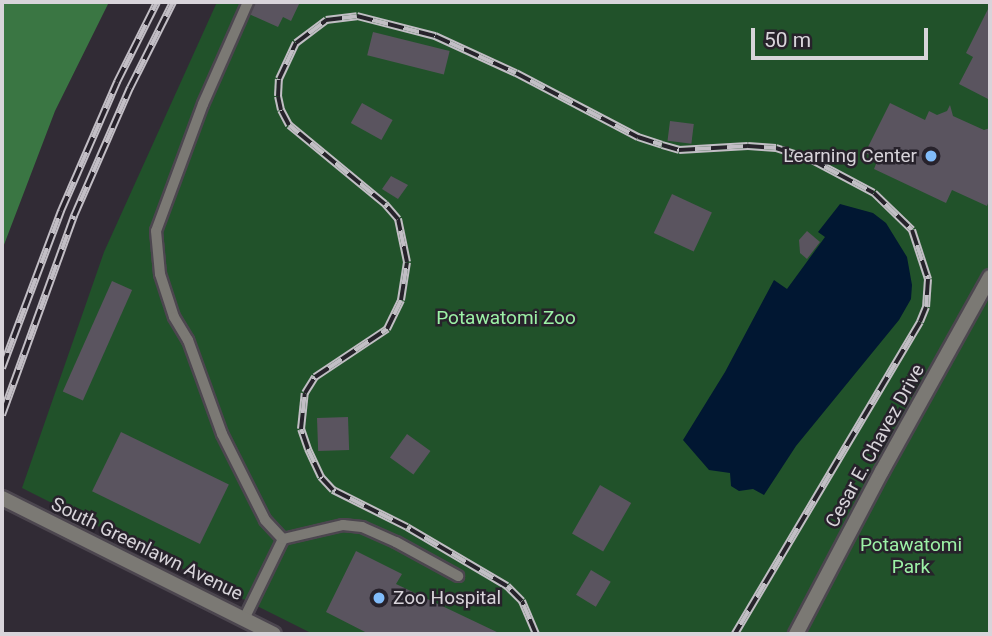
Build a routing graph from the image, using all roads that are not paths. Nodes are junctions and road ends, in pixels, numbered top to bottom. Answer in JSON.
{"nodes":[{"id":1,"x":248,"y":2,"type":"edge"},
{"id":2,"x":990,"y":277,"type":"edge"},
{"id":3,"x":2,"y":498,"type":"edge"},
{"id":4,"x":283,"y":539,"type":"junction"},
{"id":5,"x":458,"y":576,"type":"dead end"},
{"id":6,"x":251,"y":626,"type":"edge"},
{"id":7,"x":274,"y":634,"type":"edge"},
{"id":8,"x":796,"y":634,"type":"edge"}],
"edges":[{"from":1,"to":4,"type":"lane"},
{"from":2,"to":8,"type":"street","name":"Cesar E. Chavez Drive"},
{"from":3,"to":6,"type":"street","name":"South Greenlawn Avenue"},
{"from":4,"to":5,"type":"lane"},
{"from":4,"to":6,"type":"lane"},
{"from":6,"to":7,"type":"street","name":"South Greenlawn Avenue"}]}
